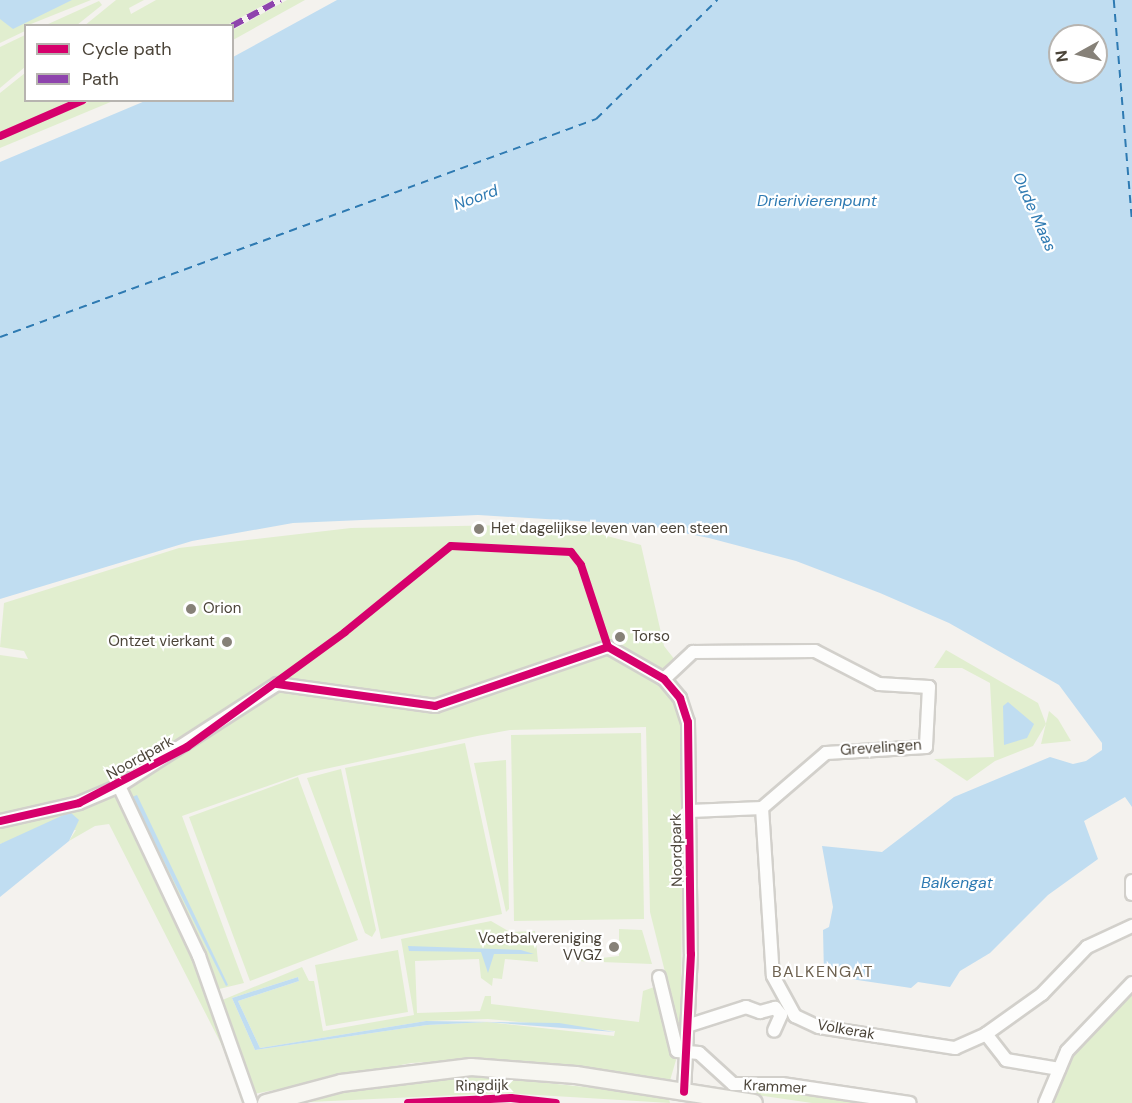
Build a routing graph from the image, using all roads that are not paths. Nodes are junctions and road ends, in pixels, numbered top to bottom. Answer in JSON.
{"nodes":[{"id":1,"x":664,"y":679,"type":"junction"},
{"id":2,"x":119,"y":786,"type":"junction"},
{"id":3,"x":762,"y":808,"type":"junction"},
{"id":4,"x":690,"y":811,"type":"junction"},
{"id":5,"x":0,"y":821,"type":"edge"},
{"id":6,"x":1132,"y":881,"type":"edge"},
{"id":7,"x":1132,"y":894,"type":"edge"},
{"id":8,"x":1132,"y":926,"type":"edge"},
{"id":9,"x":659,"y":977,"type":"dead end"},
{"id":10,"x":1132,"y":983,"type":"edge"},
{"id":11,"x":690,"y":1025,"type":"junction"},
{"id":12,"x":774,"y":1031,"type":"dead end"},
{"id":13,"x":986,"y":1034,"type":"junction"},
{"id":14,"x":687,"y":1053,"type":"junction"},
{"id":15,"x":1059,"y":1069,"type":"junction"},
{"id":16,"x":684,"y":1092,"type":"junction"},
{"id":17,"x":251,"y":1103,"type":"edge"},
{"id":18,"x":266,"y":1103,"type":"edge"},
{"id":19,"x":754,"y":1103,"type":"edge"},
{"id":20,"x":910,"y":1103,"type":"edge"},
{"id":21,"x":1045,"y":1103,"type":"edge"}],
"edges":[{"from":1,"to":2,"type":"street","name":"Noordpark"},
{"from":1,"to":3,"type":"street","name":"Grevelingen"},
{"from":1,"to":4,"type":"street","name":"Noordpark"},
{"from":2,"to":5,"type":"street","name":"Noordpark"},
{"from":2,"to":17,"type":"street","name":"Noordpark"},
{"from":3,"to":4,"type":"street"},
{"from":3,"to":13,"type":"street","name":"Volkerak"},
{"from":4,"to":11,"type":"street","name":"Noordpark"},
{"from":6,"to":7,"type":"street"},
{"from":8,"to":13,"type":"street","name":"Volkerak"},
{"from":9,"to":14,"type":"street"},
{"from":10,"to":15,"type":"street"},
{"from":11,"to":12,"type":"street"},
{"from":11,"to":14,"type":"street","name":"Noordpark"},
{"from":13,"to":15,"type":"street"},
{"from":14,"to":16,"type":"street","name":"Noordpark"},
{"from":14,"to":20,"type":"street","name":"Krammer"},
{"from":15,"to":21,"type":"street"},
{"from":16,"to":18,"type":"main road","name":"Ringdijk"},
{"from":16,"to":19,"type":"main road","name":"Ringdijk"}]}
